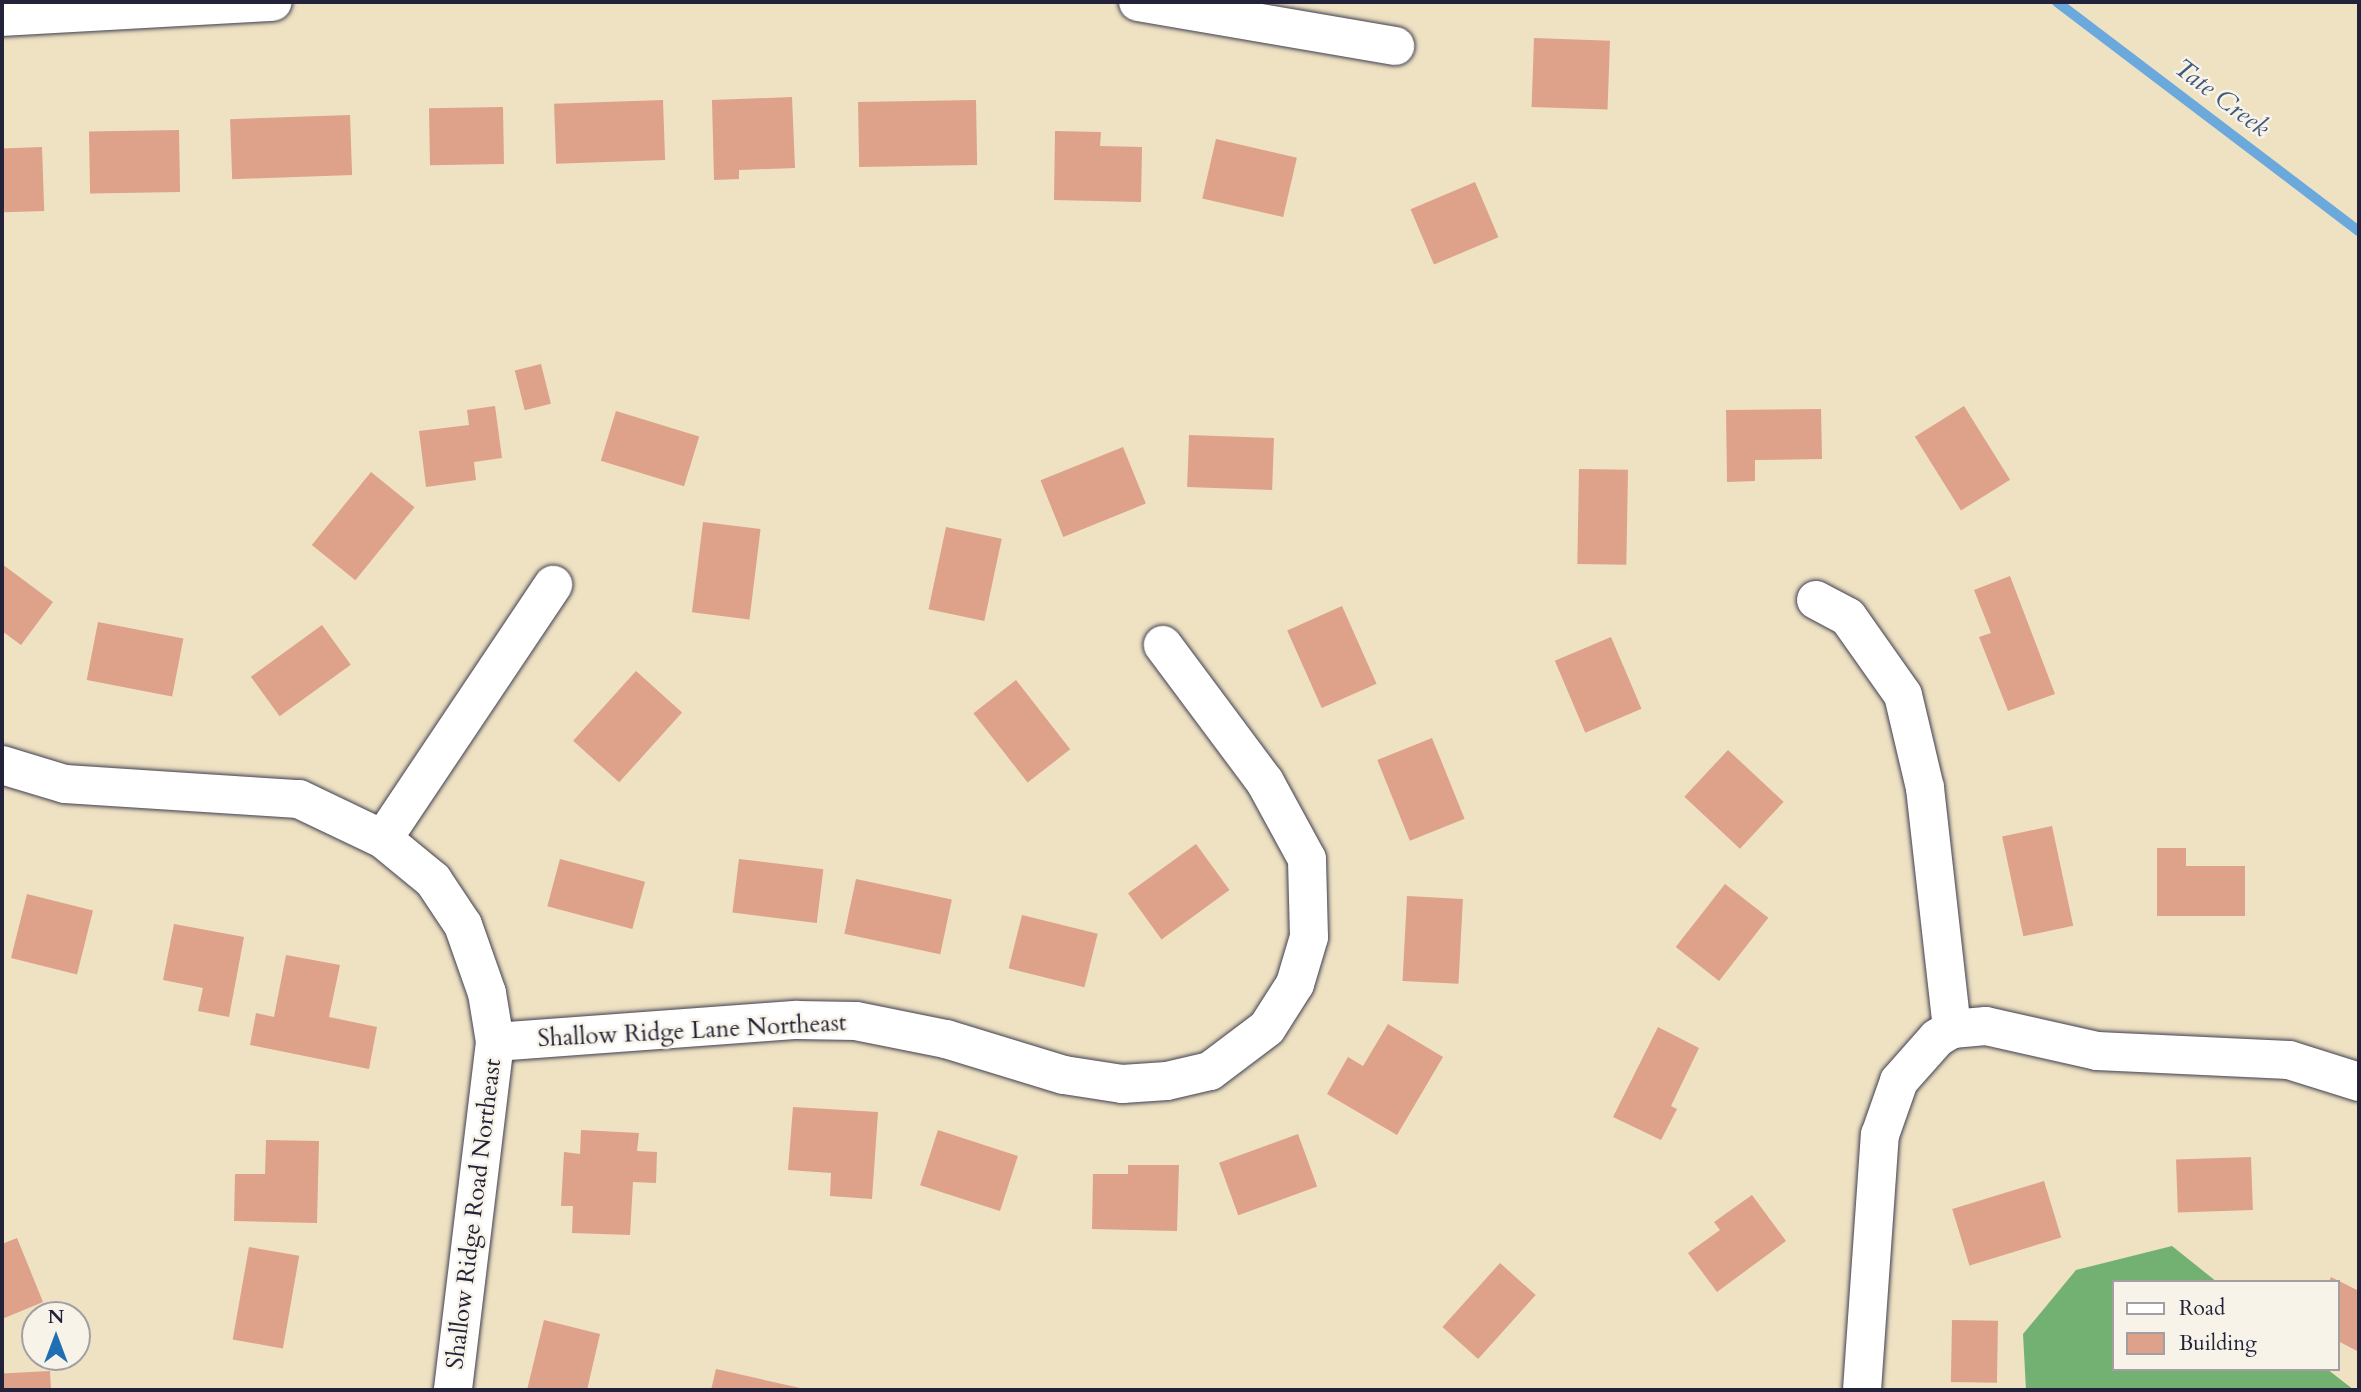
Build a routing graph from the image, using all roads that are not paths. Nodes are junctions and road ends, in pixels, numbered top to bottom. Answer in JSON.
{"nodes":[{"id":1,"x":273,"y":2,"type":"edge"},
{"id":2,"x":1138,"y":2,"type":"edge"},
{"id":3,"x":2,"y":17,"type":"edge"},
{"id":4,"x":1395,"y":46,"type":"dead end"},
{"id":5,"x":553,"y":584,"type":"dead end"},
{"id":6,"x":1816,"y":600,"type":"dead end"},
{"id":7,"x":1163,"y":645,"type":"dead end"},
{"id":8,"x":2,"y":765,"type":"edge"},
{"id":9,"x":383,"y":839,"type":"junction"},
{"id":10,"x":1952,"y":1029,"type":"junction"},
{"id":11,"x":495,"y":1042,"type":"junction"},
{"id":12,"x":2359,"y":1082,"type":"edge"},
{"id":13,"x":453,"y":1390,"type":"edge"},
{"id":14,"x":1862,"y":1390,"type":"edge"}],
"edges":[{"from":1,"to":3,"type":"street"},
{"from":2,"to":4,"type":"street"},
{"from":5,"to":9,"type":"street"},
{"from":6,"to":10,"type":"street"},
{"from":7,"to":11,"type":"street","name":"Shallow Ridge Lane Northeast"},
{"from":8,"to":9,"type":"street","name":"Shallow Ridge Road Northeast"},
{"from":9,"to":11,"type":"street","name":"Shallow Ridge Road Northeast"},
{"from":10,"to":12,"type":"street"},
{"from":10,"to":14,"type":"street"},
{"from":11,"to":13,"type":"street","name":"Shallow Ridge Road Northeast"}]}
